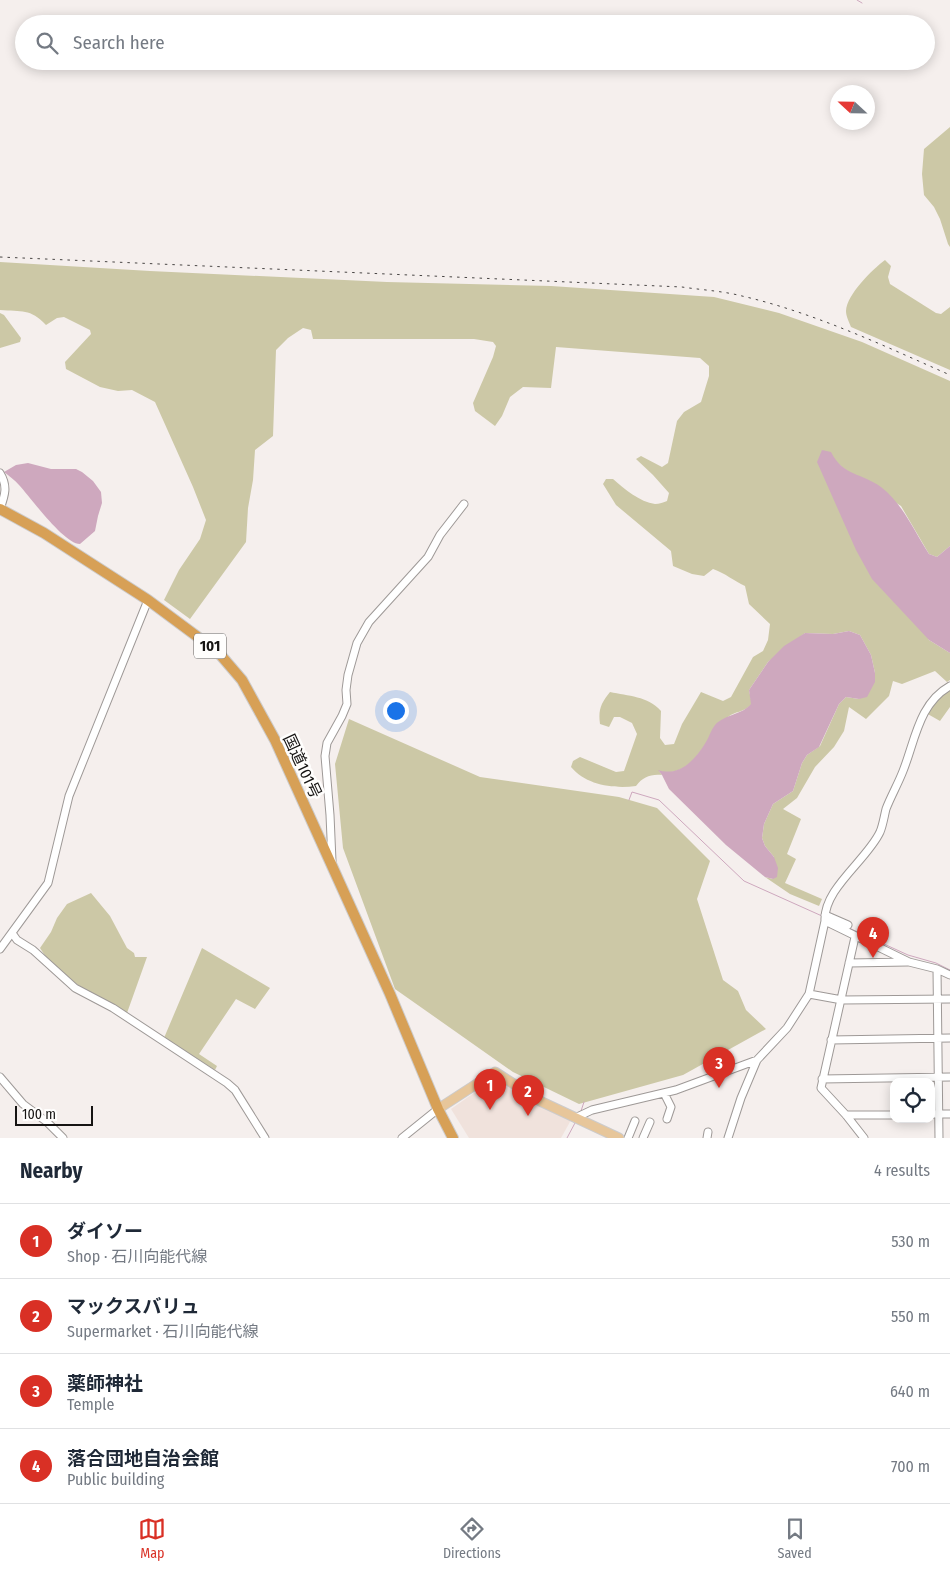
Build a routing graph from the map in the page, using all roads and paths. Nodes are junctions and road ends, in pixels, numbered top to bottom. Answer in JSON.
{"nodes":[{"id":1,"x":0,"y":474,"type":"edge"},
{"id":2,"x":464,"y":504,"type":"dead end"},
{"id":3,"x":0,"y":509,"type":"edge"},
{"id":4,"x":148,"y":600,"type":"junction"},
{"id":5,"x":950,"y":686,"type":"edge"},
{"id":6,"x":332,"y":864,"type":"junction"},
{"id":7,"x":825,"y":918,"type":"junction"},
{"id":8,"x":848,"y":925,"type":"dead end"},
{"id":9,"x":12,"y":933,"type":"junction"},
{"id":10,"x":855,"y":937,"type":"junction"},
{"id":11,"x":0,"y":949,"type":"edge"},
{"id":12,"x":909,"y":962,"type":"junction"},
{"id":13,"x":848,"y":963,"type":"junction"},
{"id":14,"x":937,"y":969,"type":"junction"},
{"id":15,"x":950,"y":974,"type":"edge"},
{"id":16,"x":809,"y":994,"type":"junction"},
{"id":17,"x":938,"y":999,"type":"junction"},
{"id":18,"x":950,"y":999,"type":"edge"},
{"id":19,"x":842,"y":1000,"type":"junction"},
{"id":20,"x":950,"y":1038,"type":"edge"},
{"id":21,"x":937,"y":1039,"type":"junction"},
{"id":22,"x":831,"y":1040,"type":"junction"},
{"id":23,"x":757,"y":1060,"type":"junction"},
{"id":24,"x":0,"y":1077,"type":"edge"},
{"id":25,"x":938,"y":1077,"type":"junction"},
{"id":26,"x":950,"y":1077,"type":"edge"},
{"id":27,"x":822,"y":1079,"type":"junction"},
{"id":28,"x":664,"y":1093,"type":"junction"},
{"id":29,"x":438,"y":1109,"type":"junction"},
{"id":30,"x":935,"y":1114,"type":"edge"},
{"id":31,"x":950,"y":1114,"type":"edge"},
{"id":32,"x":846,"y":1115,"type":"junction"},
{"id":33,"x":890,"y":1115,"type":"edge"},
{"id":34,"x":575,"y":1118,"type":"junction"},
{"id":35,"x":667,"y":1119,"type":"dead end"},
{"id":36,"x":635,"y":1122,"type":"dead end"},
{"id":37,"x":650,"y":1122,"type":"dead end"},
{"id":38,"x":63,"y":1138,"type":"edge"},
{"id":39,"x":265,"y":1138,"type":"edge"},
{"id":40,"x":402,"y":1138,"type":"edge"},
{"id":41,"x":453,"y":1138,"type":"edge"},
{"id":42,"x":619,"y":1138,"type":"edge"},
{"id":43,"x":628,"y":1138,"type":"edge"},
{"id":44,"x":643,"y":1138,"type":"edge"},
{"id":45,"x":728,"y":1138,"type":"edge"},
{"id":46,"x":864,"y":1138,"type":"edge"},
{"id":47,"x":939,"y":1138,"type":"edge"}],
"edges":[{"from":1,"to":3,"type":"street"},
{"from":2,"to":6,"type":"street"},
{"from":3,"to":4,"type":"highway","name":"国道101号","number":"101"},
{"from":4,"to":6,"type":"highway","name":"国道101号","number":"101"},
{"from":4,"to":9,"type":"street"},
{"from":5,"to":7,"type":"street"},
{"from":6,"to":29,"type":"highway","name":"国道101号","number":"101"},
{"from":7,"to":8,"type":"street"},
{"from":7,"to":10,"type":"street"},
{"from":7,"to":16,"type":"street"},
{"from":9,"to":11,"type":"street"},
{"from":9,"to":39,"type":"street"},
{"from":10,"to":12,"type":"street"},
{"from":10,"to":13,"type":"street"},
{"from":12,"to":13,"type":"street"},
{"from":12,"to":14,"type":"street"},
{"from":13,"to":19,"type":"street"},
{"from":14,"to":15,"type":"street"},
{"from":14,"to":17,"type":"street"},
{"from":16,"to":19,"type":"street"},
{"from":16,"to":23,"type":"street"},
{"from":17,"to":18,"type":"street"},
{"from":17,"to":19,"type":"street"},
{"from":17,"to":21,"type":"street"},
{"from":19,"to":22,"type":"street"},
{"from":20,"to":21,"type":"street"},
{"from":21,"to":22,"type":"street"},
{"from":21,"to":25,"type":"street"},
{"from":22,"to":27,"type":"street"},
{"from":23,"to":28,"type":"street"},
{"from":23,"to":45,"type":"street"},
{"from":24,"to":38,"type":"street"},
{"from":25,"to":26,"type":"street"},
{"from":25,"to":27,"type":"street"},
{"from":25,"to":30,"type":"street"},
{"from":27,"to":32,"type":"street"},
{"from":28,"to":34,"type":"street"},
{"from":28,"to":35,"type":"street"},
{"from":29,"to":34,"type":"main road"},
{"from":29,"to":40,"type":"street"},
{"from":29,"to":41,"type":"highway","name":"国道101号","number":"101"},
{"from":30,"to":31,"type":"street"},
{"from":30,"to":47,"type":"street"},
{"from":32,"to":33,"type":"street"},
{"from":32,"to":46,"type":"street"},
{"from":34,"to":42,"type":"main road"},
{"from":36,"to":43,"type":"street"},
{"from":37,"to":44,"type":"street"}]}
